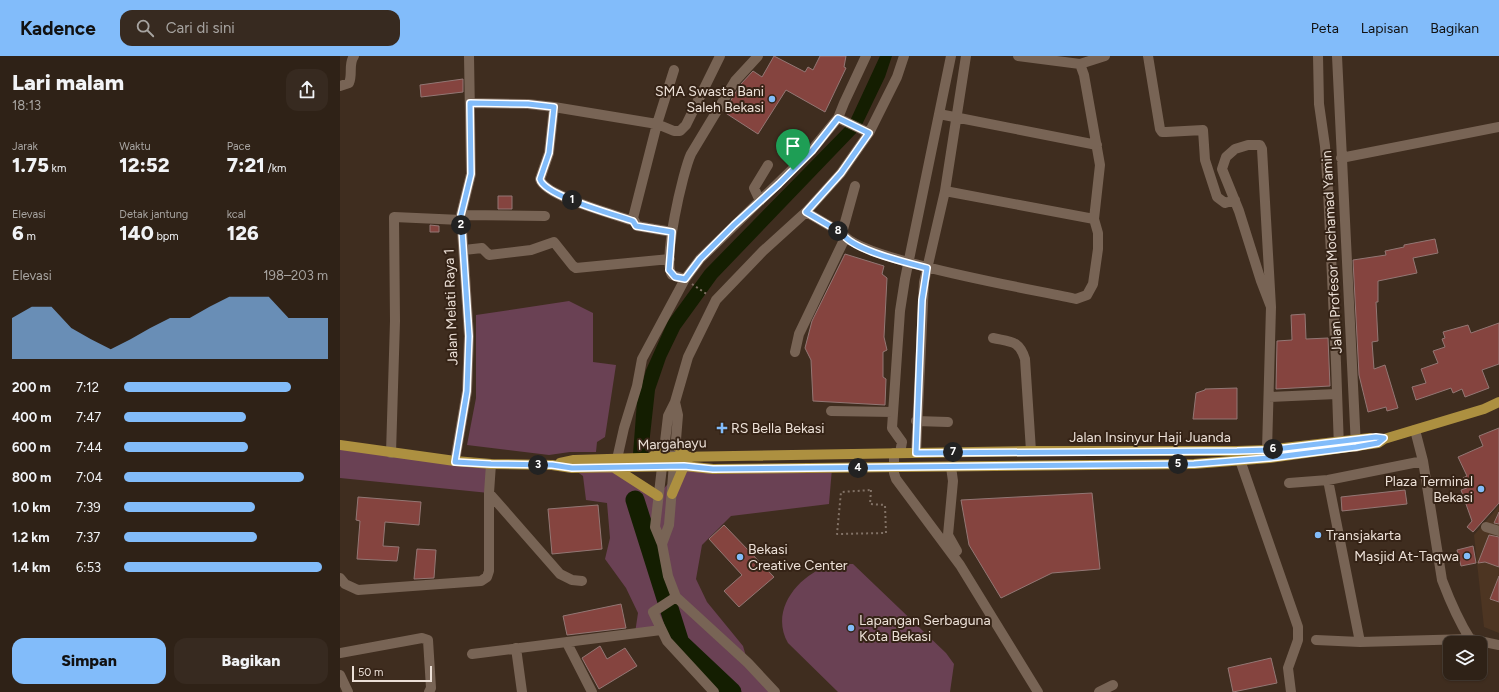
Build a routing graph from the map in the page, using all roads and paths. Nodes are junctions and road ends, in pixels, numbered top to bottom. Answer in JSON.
{"nodes":[{"id":1,"x":354,"y":56,"type":"edge"},
{"id":2,"x":470,"y":56,"type":"edge"},
{"id":3,"x":720,"y":56,"type":"edge"},
{"id":4,"x":758,"y":56,"type":"edge"},
{"id":5,"x":866,"y":56,"type":"edge"},
{"id":6,"x":904,"y":56,"type":"edge"},
{"id":7,"x":966,"y":56,"type":"edge"},
{"id":8,"x":1018,"y":56,"type":"edge"},
{"id":9,"x":1105,"y":56,"type":"edge"},
{"id":10,"x":1148,"y":56,"type":"edge"},
{"id":11,"x":1318,"y":56,"type":"edge"},
{"id":12,"x":1336,"y":56,"type":"edge"},
{"id":13,"x":950,"y":58,"type":"edge"},
{"id":14,"x":1080,"y":64,"type":"junction"},
{"id":15,"x":674,"y":70,"type":"dead end"},
{"id":16,"x":340,"y":86,"type":"edge"},
{"id":17,"x":470,"y":103,"type":"junction"},
{"id":18,"x":554,"y":107,"type":"junction"},
{"id":19,"x":939,"y":114,"type":"junction"},
{"id":20,"x":958,"y":117,"type":"junction"},
{"id":21,"x":838,"y":118,"type":"junction"},
{"id":22,"x":657,"y":124,"type":"junction"},
{"id":23,"x":1499,"y":127,"type":"edge"},
{"id":24,"x":869,"y":133,"type":"junction"},
{"id":25,"x":1097,"y":145,"type":"junction"},
{"id":26,"x":1342,"y":158,"type":"junction"},
{"id":27,"x":768,"y":165,"type":"dead end"},
{"id":28,"x":855,"y":186,"type":"dead end"},
{"id":29,"x":945,"y":191,"type":"junction"},
{"id":30,"x":1234,"y":200,"type":"junction"},
{"id":31,"x":760,"y":201,"type":"junction"},
{"id":32,"x":806,"y":212,"type":"junction"},
{"id":33,"x":545,"y":216,"type":"dead end"},
{"id":34,"x":461,"y":218,"type":"junction"},
{"id":35,"x":1094,"y":219,"type":"junction"},
{"id":36,"x":633,"y":221,"type":"junction"},
{"id":37,"x":672,"y":232,"type":"junction"},
{"id":38,"x":843,"y":236,"type":"junction"},
{"id":39,"x":464,"y":250,"type":"junction"},
{"id":40,"x":670,"y":259,"type":"junction"},
{"id":41,"x":909,"y":263,"type":"junction"},
{"id":42,"x":927,"y":268,"type":"junction"},
{"id":43,"x":685,"y":279,"type":"junction"},
{"id":44,"x":716,"y":300,"type":"junction"},
{"id":45,"x":1271,"y":307,"type":"junction"},
{"id":46,"x":993,"y":338,"type":"dead end"},
{"id":47,"x":795,"y":352,"type":"dead end"},
{"id":48,"x":1336,"y":394,"type":"junction"},
{"id":49,"x":1269,"y":397,"type":"junction"},
{"id":50,"x":675,"y":402,"type":"junction"},
{"id":51,"x":1499,"y":402,"type":"edge"},
{"id":52,"x":831,"y":411,"type":"dead end"},
{"id":53,"x":893,"y":412,"type":"junction"},
{"id":54,"x":916,"y":421,"type":"junction"},
{"id":55,"x":948,"y":422,"type":"dead end"},
{"id":56,"x":1415,"y":430,"type":"junction"},
{"id":57,"x":1355,"y":443,"type":"junction"},
{"id":58,"x":340,"y":445,"type":"edge"},
{"id":59,"x":676,"y":445,"type":"joint"},
{"id":60,"x":1338,"y":445,"type":"junction"},
{"id":61,"x":664,"y":446,"type":"junction"},
{"id":62,"x":1031,"y":446,"type":"junction"},
{"id":63,"x":973,"y":452,"type":"junction"},
{"id":64,"x":1095,"y":452,"type":"junction"},
{"id":65,"x":1194,"y":452,"type":"junction"},
{"id":66,"x":391,"y":453,"type":"junction"},
{"id":67,"x":897,"y":453,"type":"junction"},
{"id":68,"x":916,"y":453,"type":"junction"},
{"id":69,"x":1268,"y":454,"type":"junction"},
{"id":70,"x":650,"y":459,"type":"junction"},
{"id":71,"x":1240,"y":460,"type":"junction"},
{"id":72,"x":680,"y":461,"type":"junction"},
{"id":73,"x":1423,"y":461,"type":"junction"},
{"id":74,"x":455,"y":462,"type":"junction"},
{"id":75,"x":662,"y":462,"type":"junction"},
{"id":76,"x":615,"y":463,"type":"junction"},
{"id":77,"x":491,"y":464,"type":"junction"},
{"id":78,"x":1194,"y":464,"type":"junction"},
{"id":79,"x":552,"y":465,"type":"junction"},
{"id":80,"x":1095,"y":465,"type":"junction"},
{"id":81,"x":952,"y":466,"type":"junction"},
{"id":82,"x":973,"y":466,"type":"junction"},
{"id":83,"x":894,"y":468,"type":"junction"},
{"id":84,"x":1328,"y":480,"type":"junction"},
{"id":85,"x":1289,"y":483,"type":"dead end"},
{"id":86,"x":489,"y":493,"type":"junction"},
{"id":87,"x":672,"y":494,"type":"joint"},
{"id":88,"x":658,"y":496,"type":"junction"},
{"id":89,"x":1486,"y":527,"type":"dead end"},
{"id":90,"x":1499,"y":531,"type":"edge"},
{"id":91,"x":886,"y":533,"type":"joint"},
{"id":92,"x":662,"y":544,"type":"junction"},
{"id":93,"x":960,"y":565,"type":"junction"},
{"id":94,"x":340,"y":578,"type":"edge"},
{"id":95,"x":582,"y":581,"type":"dead end"},
{"id":96,"x":676,"y":597,"type":"junction"},
{"id":97,"x":661,"y":630,"type":"junction"},
{"id":98,"x":1468,"y":636,"type":"edge"},
{"id":99,"x":1316,"y":640,"type":"dead end"},
{"id":100,"x":1443,"y":640,"type":"edge"},
{"id":101,"x":1360,"y":642,"type":"junction"},
{"id":102,"x":567,"y":643,"type":"junction"},
{"id":103,"x":1487,"y":643,"type":"edge"},
{"id":104,"x":1499,"y":646,"type":"edge"},
{"id":105,"x":516,"y":648,"type":"junction"},
{"id":106,"x":340,"y":652,"type":"edge"},
{"id":107,"x":472,"y":654,"type":"dead end"},
{"id":108,"x":340,"y":675,"type":"edge"},
{"id":109,"x":1113,"y":685,"type":"dead end"},
{"id":110,"x":348,"y":692,"type":"edge"},
{"id":111,"x":429,"y":692,"type":"edge"},
{"id":112,"x":520,"y":692,"type":"edge"},
{"id":113,"x":592,"y":692,"type":"edge"},
{"id":114,"x":714,"y":692,"type":"edge"},
{"id":115,"x":774,"y":692,"type":"edge"},
{"id":116,"x":1038,"y":692,"type":"edge"},
{"id":117,"x":1099,"y":692,"type":"edge"},
{"id":118,"x":1291,"y":692,"type":"edge"}],
"edges":[{"from":1,"to":16,"type":"street"},
{"from":2,"to":17,"type":"street","name":"Jalan Melati Raya 1"},
{"from":3,"to":22,"type":"street"},
{"from":4,"to":37,"type":"street"},
{"from":5,"to":21,"type":"street"},
{"from":6,"to":24,"type":"street"},
{"from":7,"to":20,"type":"street"},
{"from":8,"to":14,"type":"street"},
{"from":9,"to":14,"type":"street"},
{"from":10,"to":30,"type":"street"},
{"from":11,"to":48,"type":"street"},
{"from":12,"to":26,"type":"street","name":"Jalan Profesor Mochamad Yamin"},
{"from":13,"to":19,"type":"street"},
{"from":14,"to":25,"type":"street"},
{"from":15,"to":22,"type":"street"},
{"from":17,"to":18,"type":"street"},
{"from":17,"to":34,"type":"street","name":"Jalan Melati Raya 1"},
{"from":18,"to":22,"type":"street"},
{"from":18,"to":36,"type":"street"},
{"from":19,"to":20,"type":"street"},
{"from":19,"to":41,"type":"street"},
{"from":20,"to":25,"type":"street"},
{"from":20,"to":29,"type":"street"},
{"from":21,"to":24,"type":"street"},
{"from":21,"to":31,"type":"street"},
{"from":22,"to":36,"type":"street"},
{"from":23,"to":26,"type":"street"},
{"from":24,"to":32,"type":"street"},
{"from":25,"to":35,"type":"street"},
{"from":26,"to":57,"type":"street","name":"Jalan Profesor Mochamad Yamin"},
{"from":27,"to":31,"type":"street"},
{"from":28,"to":38,"type":"street"},
{"from":29,"to":35,"type":"street"},
{"from":29,"to":42,"type":"street"},
{"from":30,"to":45,"type":"street"},
{"from":30,"to":45,"type":"street"},
{"from":31,"to":43,"type":"street"},
{"from":32,"to":38,"type":"street"},
{"from":32,"to":44,"type":"street"},
{"from":33,"to":34,"type":"street"},
{"from":34,"to":39,"type":"street","name":"Jalan Melati Raya 1"},
{"from":34,"to":66,"type":"street"},
{"from":35,"to":42,"type":"street"},
{"from":36,"to":37,"type":"street"},
{"from":37,"to":40,"type":"street"},
{"from":38,"to":41,"type":"street"},
{"from":38,"to":47,"type":"street"},
{"from":39,"to":40,"type":"street"},
{"from":39,"to":74,"type":"street","name":"Jalan Melati Raya 1"},
{"from":40,"to":43,"type":"street"},
{"from":41,"to":42,"type":"street"},
{"from":41,"to":53,"type":"street"},
{"from":42,"to":54,"type":"street"},
{"from":43,"to":44,"type":"path"},
{"from":43,"to":76,"type":"street"},
{"from":44,"to":50,"type":"street"},
{"from":45,"to":49,"type":"street"},
{"from":46,"to":62,"type":"street"},
{"from":48,"to":49,"type":"street"},
{"from":48,"to":60,"type":"street"},
{"from":49,"to":69,"type":"street"},
{"from":50,"to":59,"type":"street"},
{"from":50,"to":61,"type":"street"},
{"from":51,"to":56,"type":"main road","name":"Jalan Insinyur Haji Juanda"},
{"from":52,"to":53,"type":"street"},
{"from":53,"to":67,"type":"street"},
{"from":54,"to":55,"type":"street"},
{"from":54,"to":68,"type":"street"},
{"from":56,"to":57,"type":"main road","name":"Jalan Insinyur Haji Juanda"},
{"from":56,"to":73,"type":"street"},
{"from":57,"to":60,"type":"main road","name":"Jalan Insinyur Haji Juanda"},
{"from":58,"to":66,"type":"main road"},
{"from":59,"to":72,"type":"main road"},
{"from":60,"to":69,"type":"main road","name":"Jalan Insinyur Haji Juanda"},
{"from":61,"to":70,"type":"main road"},
{"from":61,"to":75,"type":"street"},
{"from":62,"to":63,"type":"main road","name":"Jalan Insinyur Haji Juanda"},
{"from":62,"to":64,"type":"main road","name":"Jalan Insinyur Haji Juanda"},
{"from":63,"to":68,"type":"main road","name":"Jalan Insinyur Haji Juanda"},
{"from":63,"to":82,"type":"main road"},
{"from":64,"to":65,"type":"main road","name":"Jalan Insinyur Haji Juanda"},
{"from":64,"to":80,"type":"main road"},
{"from":65,"to":69,"type":"main road","name":"Jalan Insinyur Haji Juanda"},
{"from":65,"to":78,"type":"main road"},
{"from":66,"to":74,"type":"main road"},
{"from":67,"to":68,"type":"main road","name":"Margahayu"},
{"from":67,"to":72,"type":"main road","name":"Margahayu"},
{"from":67,"to":83,"type":"street"},
{"from":69,"to":71,"type":"main road","name":"Jalan Insinyur Haji Juanda"},
{"from":70,"to":75,"type":"main road","name":"Margahayu"},
{"from":70,"to":76,"type":"main road","name":"Margahayu"},
{"from":71,"to":78,"type":"main road","name":"Jalan Insinyur Haji Juanda"},
{"from":71,"to":118,"type":"street"},
{"from":72,"to":75,"type":"main road"},
{"from":72,"to":83,"type":"main road","name":"Jalan Insinyur Haji Juanda"},
{"from":72,"to":87,"type":"main road"},
{"from":73,"to":84,"type":"street"},
{"from":73,"to":98,"type":"street"},
{"from":74,"to":77,"type":"main road"},
{"from":75,"to":76,"type":"main road"},
{"from":75,"to":88,"type":"street"},
{"from":76,"to":79,"type":"main road"},
{"from":76,"to":79,"type":"main road","name":"Margahayu"},
{"from":76,"to":88,"type":"main road"},
{"from":77,"to":79,"type":"main road"},
{"from":77,"to":86,"type":"street"},
{"from":78,"to":80,"type":"main road","name":"Jalan Insinyur Haji Juanda"},
{"from":80,"to":82,"type":"main road","name":"Jalan Insinyur Haji Juanda"},
{"from":81,"to":82,"type":"main road","name":"Jalan Insinyur Haji Juanda"},
{"from":81,"to":83,"type":"main road","name":"Jalan Insinyur Haji Juanda"},
{"from":81,"to":93,"type":"street"},
{"from":83,"to":93,"type":"street"},
{"from":84,"to":85,"type":"street"},
{"from":84,"to":101,"type":"street"},
{"from":86,"to":94,"type":"street"},
{"from":86,"to":95,"type":"street"},
{"from":87,"to":92,"type":"street"},
{"from":88,"to":92,"type":"street"},
{"from":89,"to":90,"type":"street"},
{"from":91,"to":91,"type":"path"},
{"from":92,"to":96,"type":"street"},
{"from":93,"to":116,"type":"street"},
{"from":96,"to":97,"type":"street"},
{"from":96,"to":115,"type":"street"},
{"from":97,"to":102,"type":"street"},
{"from":97,"to":114,"type":"street"},
{"from":99,"to":101,"type":"street"},
{"from":100,"to":101,"type":"street"},
{"from":102,"to":105,"type":"street"},
{"from":102,"to":113,"type":"street"},
{"from":103,"to":104,"type":"street"},
{"from":105,"to":107,"type":"street"},
{"from":105,"to":112,"type":"street"},
{"from":106,"to":111,"type":"street"},
{"from":108,"to":110,"type":"street"},
{"from":109,"to":117,"type":"street"}]}
